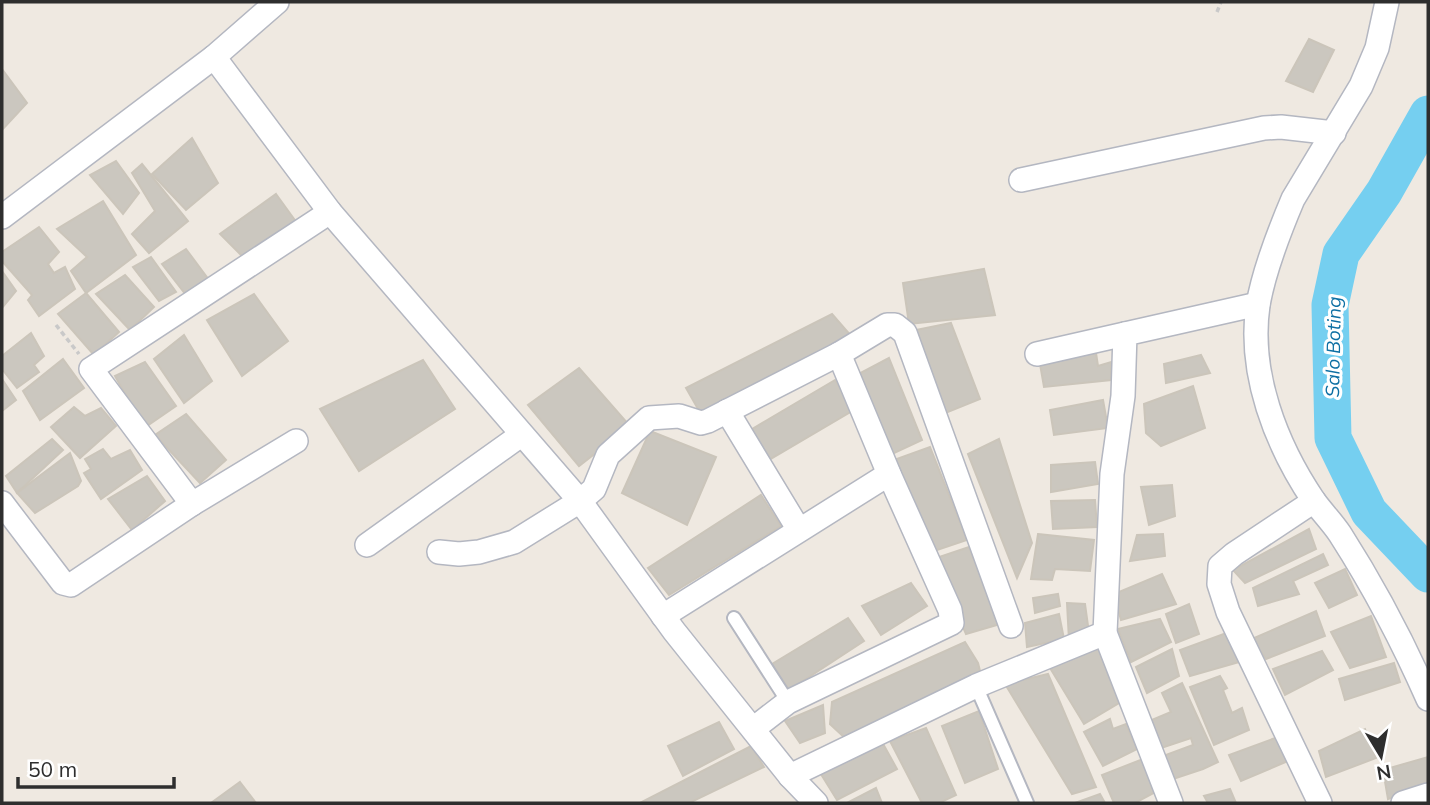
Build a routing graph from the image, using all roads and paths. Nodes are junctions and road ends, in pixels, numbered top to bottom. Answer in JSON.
{"nodes":[{"id":1,"x":277,"y":2,"type":"edge"},
{"id":2,"x":1221,"y":2,"type":"edge"},
{"id":3,"x":1387,"y":2,"type":"edge"},
{"id":4,"x":1217,"y":12,"type":"dead end"},
{"id":5,"x":214,"y":57,"type":"junction"},
{"id":6,"x":1334,"y":132,"type":"junction"},
{"id":7,"x":1021,"y":180,"type":"dead end"},
{"id":8,"x":330,"y":212,"type":"junction"},
{"id":9,"x":2,"y":217,"type":"edge"},
{"id":10,"x":1258,"y":304,"type":"junction"},
{"id":11,"x":56,"y":325,"type":"dead end"},
{"id":12,"x":1125,"y":334,"type":"junction"},
{"id":13,"x":839,"y":354,"type":"junction"},
{"id":14,"x":1037,"y":354,"type":"dead end"},
{"id":15,"x":91,"y":369,"type":"junction"},
{"id":16,"x":727,"y":411,"type":"junction"},
{"id":17,"x":521,"y":435,"type":"junction"},
{"id":18,"x":296,"y":441,"type":"dead end"},
{"id":19,"x":889,"y":474,"type":"junction"},
{"id":20,"x":580,"y":501,"type":"junction"},
{"id":21,"x":1314,"y":501,"type":"junction"},
{"id":22,"x":2,"y":503,"type":"edge"},
{"id":23,"x":192,"y":504,"type":"junction"},
{"id":24,"x":799,"y":530,"type":"junction"},
{"id":25,"x":367,"y":545,"type":"dead end"},
{"id":26,"x":439,"y":552,"type":"dead end"},
{"id":27,"x":663,"y":616,"type":"junction"},
{"id":28,"x":734,"y":618,"type":"dead end"},
{"id":29,"x":1011,"y":626,"type":"dead end"},
{"id":30,"x":1105,"y":633,"type":"junction"},
{"id":31,"x":975,"y":686,"type":"junction"},
{"id":32,"x":1428,"y":699,"type":"edge"},
{"id":33,"x":788,"y":702,"type":"junction"},
{"id":34,"x":753,"y":729,"type":"junction"},
{"id":35,"x":790,"y":776,"type":"junction"},
{"id":36,"x":1428,"y":795,"type":"edge"},
{"id":37,"x":816,"y":803,"type":"edge"},
{"id":38,"x":1027,"y":803,"type":"edge"},
{"id":39,"x":1171,"y":803,"type":"edge"},
{"id":40,"x":1320,"y":803,"type":"edge"},
{"id":41,"x":1403,"y":803,"type":"edge"}],
"edges":[{"from":1,"to":5,"type":"street"},
{"from":2,"to":4,"type":"path"},
{"from":3,"to":6,"type":"street"},
{"from":5,"to":8,"type":"street"},
{"from":5,"to":9,"type":"street"},
{"from":6,"to":7,"type":"street"},
{"from":6,"to":10,"type":"street"},
{"from":8,"to":15,"type":"street"},
{"from":8,"to":17,"type":"street"},
{"from":10,"to":12,"type":"street"},
{"from":10,"to":21,"type":"street"},
{"from":11,"to":15,"type":"path"},
{"from":12,"to":14,"type":"street"},
{"from":12,"to":30,"type":"street"},
{"from":13,"to":16,"type":"street"},
{"from":13,"to":19,"type":"street"},
{"from":13,"to":29,"type":"street"},
{"from":15,"to":23,"type":"street"},
{"from":16,"to":20,"type":"street"},
{"from":16,"to":24,"type":"street"},
{"from":17,"to":20,"type":"street"},
{"from":17,"to":25,"type":"street"},
{"from":18,"to":23,"type":"street"},
{"from":19,"to":24,"type":"street"},
{"from":19,"to":33,"type":"street"},
{"from":20,"to":26,"type":"street"},
{"from":20,"to":27,"type":"street"},
{"from":21,"to":32,"type":"street"},
{"from":21,"to":40,"type":"street"},
{"from":22,"to":23,"type":"street"},
{"from":24,"to":27,"type":"street"},
{"from":27,"to":34,"type":"street"},
{"from":28,"to":33,"type":"lane"},
{"from":30,"to":31,"type":"street"},
{"from":30,"to":39,"type":"street"},
{"from":31,"to":35,"type":"street"},
{"from":31,"to":38,"type":"lane"},
{"from":33,"to":34,"type":"street"},
{"from":34,"to":35,"type":"street"},
{"from":35,"to":37,"type":"street"},
{"from":36,"to":41,"type":"street"}]}
